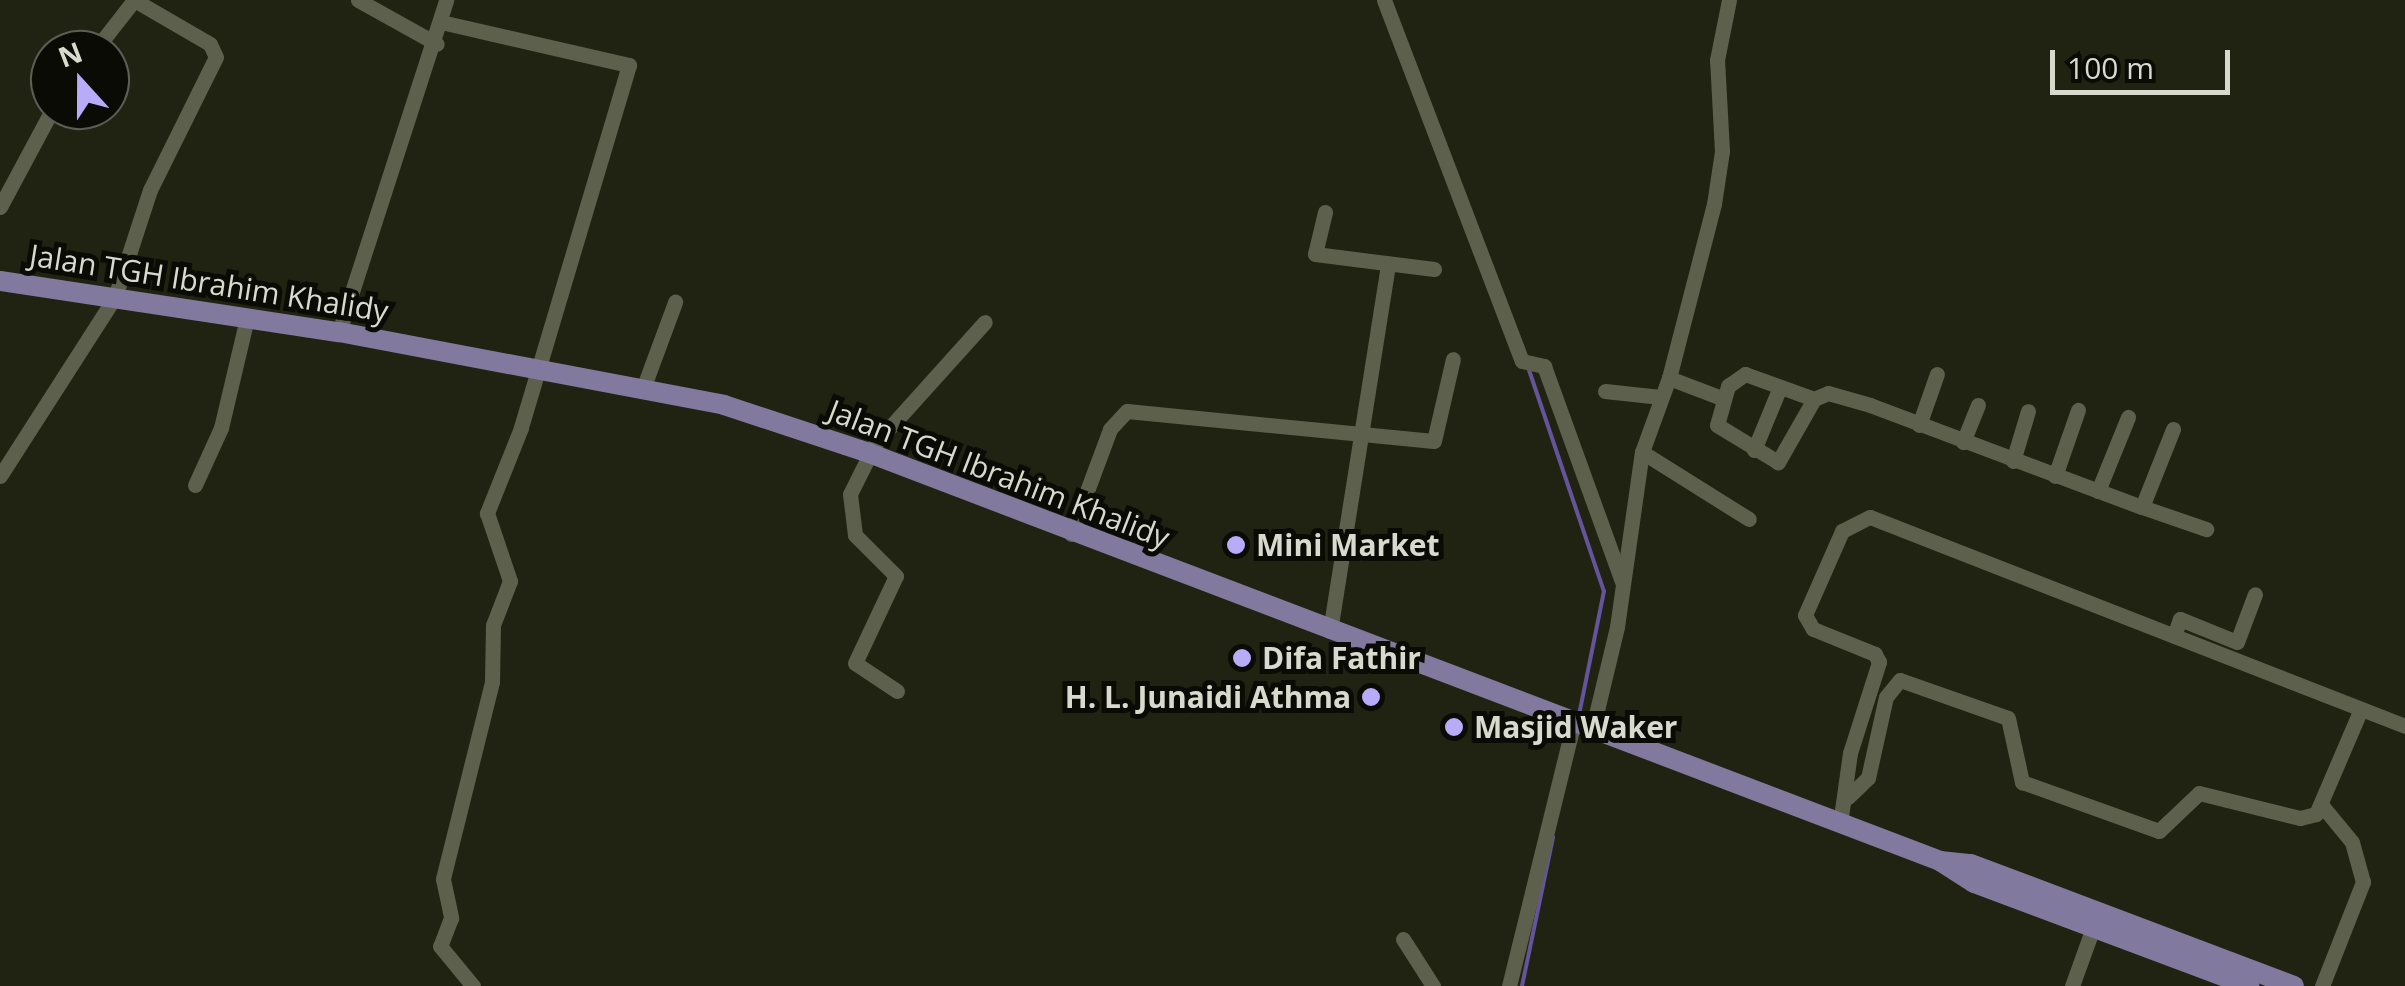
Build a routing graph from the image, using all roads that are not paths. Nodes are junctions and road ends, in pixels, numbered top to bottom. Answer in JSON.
{"nodes":[{"id":1,"x":134,"y":0,"type":"edge"},
{"id":2,"x":358,"y":0,"type":"edge"},
{"id":3,"x":446,"y":0,"type":"edge"},
{"id":4,"x":1384,"y":0,"type":"edge"},
{"id":5,"x":1729,"y":0,"type":"edge"},
{"id":6,"x":441,"y":22,"type":"junction"},
{"id":7,"x":111,"y":30,"type":"edge"},
{"id":8,"x":436,"y":44,"type":"junction"},
{"id":9,"x":41,"y":130,"type":"edge"},
{"id":10,"x":0,"y":206,"type":"edge"},
{"id":11,"x":1325,"y":212,"type":"dead end"},
{"id":12,"x":1388,"y":264,"type":"junction"},
{"id":13,"x":1434,"y":269,"type":"dead end"},
{"id":14,"x":0,"y":281,"type":"edge"},
{"id":15,"x":115,"y":298,"type":"junction"},
{"id":16,"x":675,"y":302,"type":"dead end"},
{"id":17,"x":247,"y":318,"type":"junction"},
{"id":18,"x":984,"y":322,"type":"dead end"},
{"id":19,"x":340,"y":332,"type":"junction"},
{"id":20,"x":1453,"y":359,"type":"dead end"},
{"id":21,"x":540,"y":366,"type":"junction"},
{"id":22,"x":1937,"y":374,"type":"dead end"},
{"id":23,"x":1668,"y":378,"type":"junction"},
{"id":24,"x":644,"y":386,"type":"junction"},
{"id":25,"x":1780,"y":387,"type":"junction"},
{"id":26,"x":1605,"y":391,"type":"dead end"},
{"id":27,"x":1661,"y":397,"type":"junction"},
{"id":28,"x":1724,"y":399,"type":"junction"},
{"id":29,"x":1814,"y":399,"type":"junction"},
{"id":30,"x":1978,"y":404,"type":"dead end"},
{"id":31,"x":2078,"y":410,"type":"dead end"},
{"id":32,"x":2028,"y":411,"type":"dead end"},
{"id":33,"x":2128,"y":417,"type":"dead end"},
{"id":34,"x":1919,"y":426,"type":"junction"},
{"id":35,"x":2173,"y":429,"type":"dead end"},
{"id":36,"x":1363,"y":438,"type":"junction"},
{"id":37,"x":1963,"y":442,"type":"junction"},
{"id":38,"x":1754,"y":450,"type":"junction"},
{"id":39,"x":1642,"y":452,"type":"junction"},
{"id":40,"x":869,"y":454,"type":"junction"},
{"id":41,"x":2013,"y":461,"type":"junction"},
{"id":42,"x":0,"y":476,"type":"edge"},
{"id":43,"x":2055,"y":476,"type":"junction"},
{"id":44,"x":195,"y":486,"type":"dead end"},
{"id":45,"x":2098,"y":491,"type":"junction"},
{"id":46,"x":2142,"y":506,"type":"junction"},
{"id":47,"x":1749,"y":518,"type":"dead end"},
{"id":48,"x":2206,"y":530,"type":"dead end"},
{"id":49,"x":1071,"y":534,"type":"junction"},
{"id":50,"x":1623,"y":584,"type":"junction"},
{"id":51,"x":2256,"y":594,"type":"dead end"},
{"id":52,"x":1330,"y":630,"type":"junction"},
{"id":53,"x":2174,"y":636,"type":"junction"},
{"id":54,"x":897,"y":691,"type":"dead end"},
{"id":55,"x":2361,"y":709,"type":"junction"},
{"id":56,"x":2405,"y":726,"type":"edge"},
{"id":57,"x":1582,"y":728,"type":"junction"},
{"id":58,"x":1848,"y":797,"type":"junction"},
{"id":59,"x":2323,"y":807,"type":"junction"},
{"id":60,"x":1840,"y":824,"type":"junction"},
{"id":61,"x":1940,"y":861,"type":"junction"},
{"id":62,"x":2094,"y":925,"type":"junction"},
{"id":63,"x":1403,"y":939,"type":"dead end"},
{"id":64,"x":2240,"y":984,"type":"edge"},
{"id":65,"x":473,"y":986,"type":"edge"},
{"id":66,"x":1433,"y":986,"type":"edge"},
{"id":67,"x":1509,"y":986,"type":"edge"},
{"id":68,"x":2072,"y":986,"type":"edge"},
{"id":69,"x":2294,"y":986,"type":"edge"},
{"id":70,"x":2322,"y":986,"type":"edge"}],
"edges":[{"from":1,"to":7,"type":"street"},
{"from":1,"to":15,"type":"street"},
{"from":2,"to":8,"type":"street"},
{"from":3,"to":6,"type":"street"},
{"from":4,"to":50,"type":"street"},
{"from":5,"to":23,"type":"street"},
{"from":6,"to":8,"type":"street"},
{"from":6,"to":21,"type":"street"},
{"from":8,"to":19,"type":"street"},
{"from":9,"to":10,"type":"street"},
{"from":11,"to":12,"type":"street"},
{"from":12,"to":13,"type":"street"},
{"from":12,"to":36,"type":"street"},
{"from":14,"to":15,"type":"main road","name":"Jalan TGH Ibrahim Khalidy"},
{"from":15,"to":17,"type":"main road","name":"Jalan TGH Ibrahim Khalidy"},
{"from":15,"to":42,"type":"street"},
{"from":16,"to":24,"type":"street"},
{"from":17,"to":19,"type":"main road","name":"Jalan TGH Ibrahim Khalidy"},
{"from":17,"to":44,"type":"street"},
{"from":18,"to":40,"type":"street"},
{"from":19,"to":21,"type":"main road","name":"Jalan TGH Ibrahim Khalidy"},
{"from":20,"to":36,"type":"street"},
{"from":21,"to":24,"type":"main road","name":"Jalan TGH Ibrahim Khalidy"},
{"from":21,"to":65,"type":"street"},
{"from":22,"to":34,"type":"street"},
{"from":23,"to":27,"type":"street"},
{"from":23,"to":28,"type":"street"},
{"from":24,"to":40,"type":"main road","name":"Jalan TGH Ibrahim Khalidy"},
{"from":25,"to":28,"type":"street"},
{"from":25,"to":29,"type":"street"},
{"from":25,"to":38,"type":"street"},
{"from":26,"to":27,"type":"street"},
{"from":27,"to":39,"type":"street"},
{"from":28,"to":38,"type":"street"},
{"from":29,"to":34,"type":"street"},
{"from":29,"to":38,"type":"street"},
{"from":30,"to":37,"type":"street"},
{"from":31,"to":43,"type":"street"},
{"from":32,"to":41,"type":"street"},
{"from":33,"to":45,"type":"street"},
{"from":34,"to":37,"type":"street"},
{"from":35,"to":46,"type":"street"},
{"from":36,"to":49,"type":"street"},
{"from":36,"to":52,"type":"street"},
{"from":37,"to":41,"type":"street"},
{"from":39,"to":47,"type":"street"},
{"from":39,"to":50,"type":"street"},
{"from":40,"to":49,"type":"main road","name":"Jalan TGH Ibrahim Khalidy"},
{"from":40,"to":54,"type":"street"},
{"from":41,"to":43,"type":"street"},
{"from":43,"to":45,"type":"street"},
{"from":45,"to":46,"type":"street"},
{"from":46,"to":48,"type":"street"},
{"from":49,"to":52,"type":"main road","name":"Jalan TGH Ibrahim Khalidy"},
{"from":50,"to":57,"type":"street"},
{"from":51,"to":53,"type":"street"},
{"from":52,"to":57,"type":"main road","name":"Jalan TGH Ibrahim Khalidy"},
{"from":53,"to":55,"type":"street"},
{"from":53,"to":58,"type":"street"},
{"from":55,"to":56,"type":"street"},
{"from":55,"to":59,"type":"street"},
{"from":57,"to":60,"type":"main road","name":"Jalan TGH Ibrahim Khalidy"},
{"from":57,"to":67,"type":"street"},
{"from":58,"to":59,"type":"street"},
{"from":58,"to":60,"type":"street"},
{"from":59,"to":70,"type":"street"},
{"from":60,"to":61,"type":"main road","name":"Jalan TGH Ibrahim Khalidy"},
{"from":61,"to":62,"type":"main road","name":"Jalan TGH Ibrahim Khalidy"},
{"from":61,"to":69,"type":"main road","name":"Jalan TGH Ibrahim Khalidy"},
{"from":62,"to":64,"type":"main road","name":"Jalan TGH Ibrahim Khalidy"},
{"from":62,"to":68,"type":"street"},
{"from":63,"to":66,"type":"street"}]}
